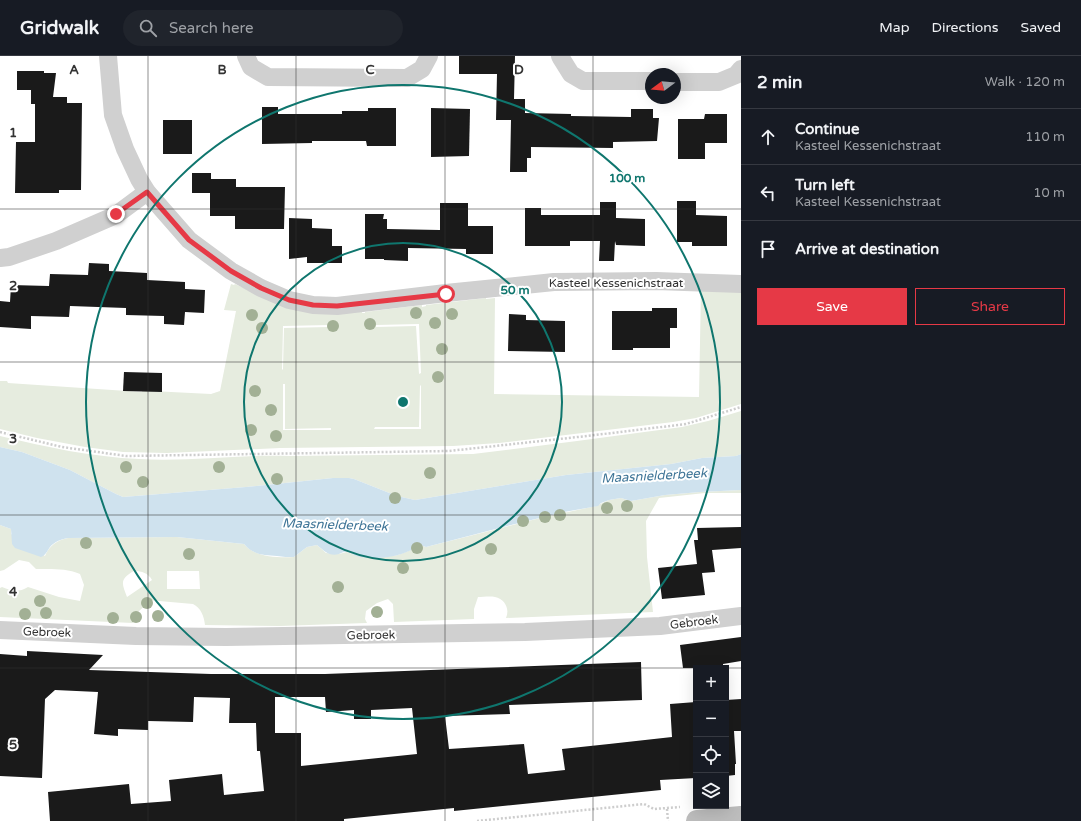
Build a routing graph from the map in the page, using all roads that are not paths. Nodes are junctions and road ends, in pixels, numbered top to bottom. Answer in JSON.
{"nodes":[{"id":1,"x":108,"y":56,"type":"edge"},
{"id":2,"x":246,"y":56,"type":"edge"},
{"id":3,"x":429,"y":56,"type":"edge"},
{"id":4,"x":560,"y":56,"type":"edge"},
{"id":5,"x":741,"y":68,"type":"edge"},
{"id":6,"x":645,"y":81,"type":"edge"},
{"id":7,"x":681,"y":82,"type":"edge"},
{"id":8,"x":147,"y":192,"type":"junction"},
{"id":9,"x":0,"y":258,"type":"edge"},
{"id":10,"x":741,"y":284,"type":"edge"},
{"id":11,"x":741,"y":616,"type":"edge"},
{"id":12,"x":0,"y":630,"type":"edge"},
{"id":13,"x":689,"y":814,"type":"edge"},
{"id":14,"x":741,"y":817,"type":"edge"}],
"edges":[{"from":1,"to":8,"type":"street","name":"Kasteel Kessenichstraat"},
{"from":2,"to":3,"type":"street"},
{"from":4,"to":6,"type":"street"},
{"from":5,"to":7,"type":"street"},
{"from":8,"to":9,"type":"street"},
{"from":8,"to":10,"type":"street","name":"Kasteel Kessenichstraat"},
{"from":11,"to":12,"type":"street","name":"Gebroek"},
{"from":13,"to":14,"type":"street"}]}
